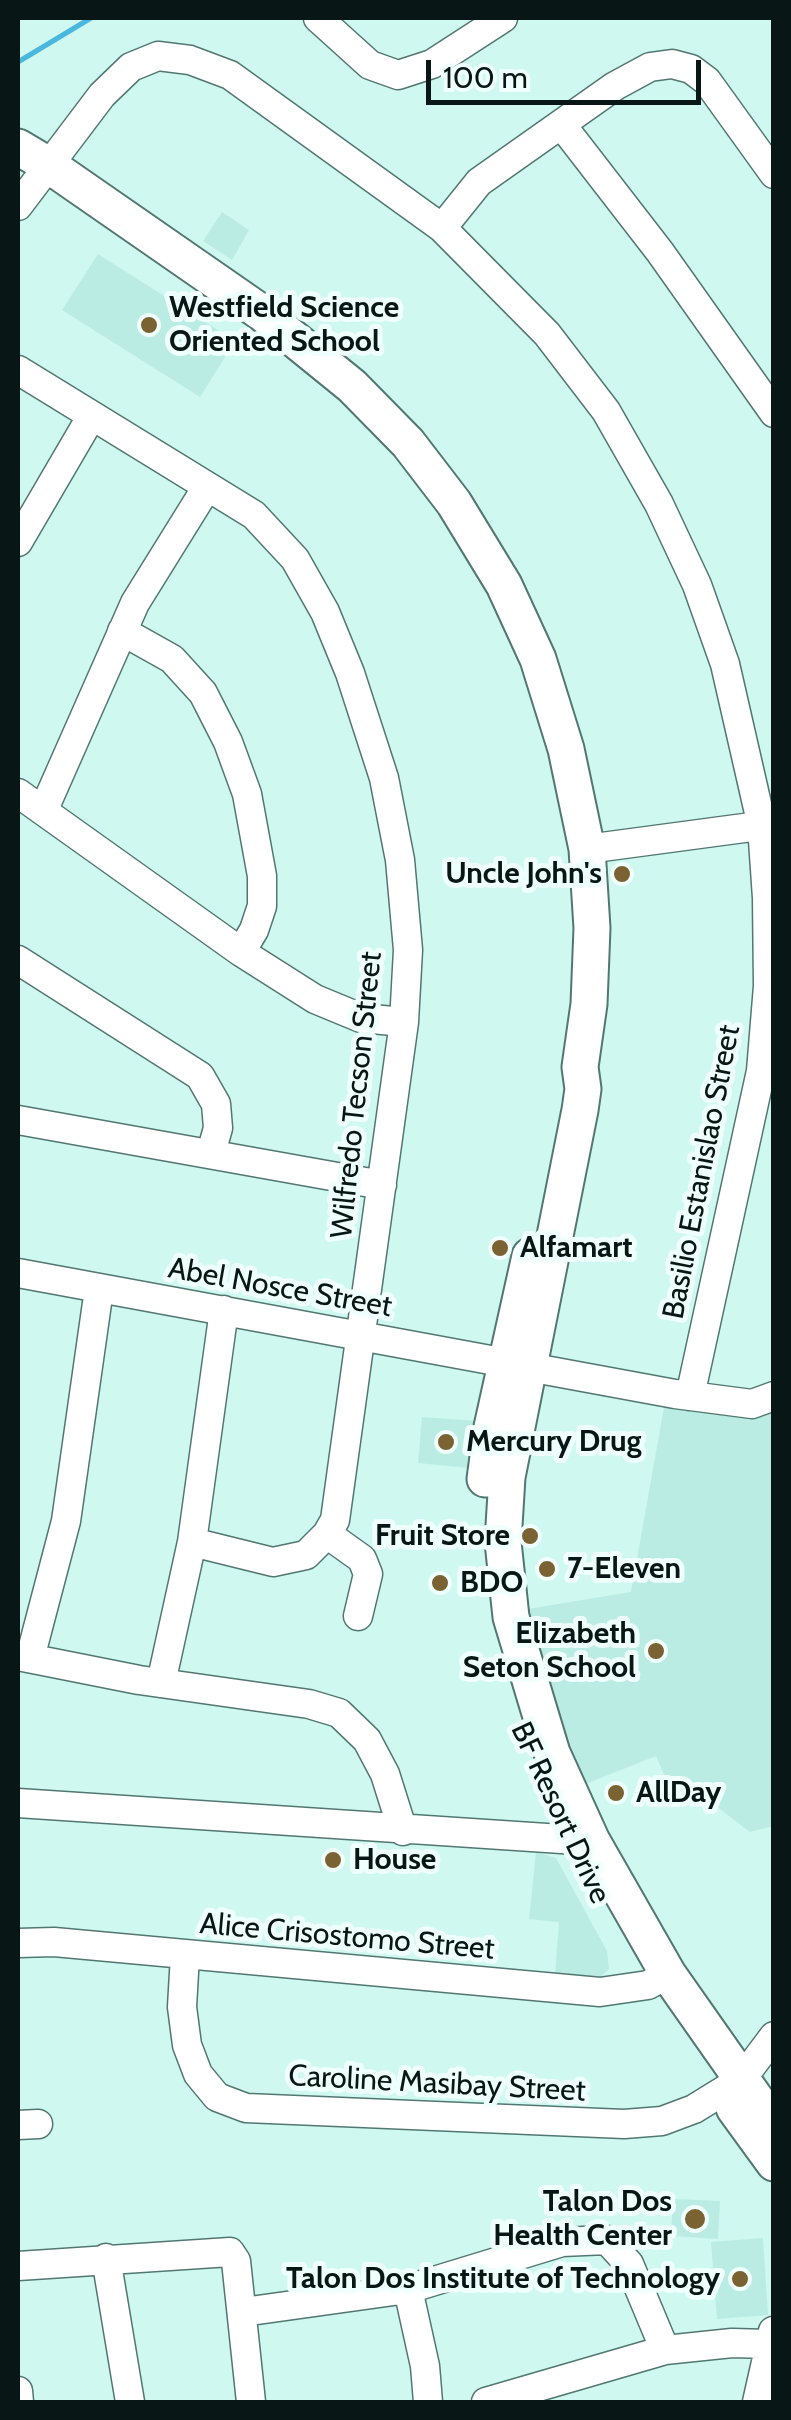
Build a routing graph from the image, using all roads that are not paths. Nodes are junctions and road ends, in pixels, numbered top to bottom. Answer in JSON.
{"nodes":[{"id":1,"x":318,"y":18,"type":"edge"},
{"id":2,"x":503,"y":18,"type":"edge"},
{"id":3,"x":561,"y":124,"type":"junction"},
{"id":4,"x":18,"y":147,"type":"edge"},
{"id":5,"x":50,"y":166,"type":"junction"},
{"id":6,"x":774,"y":174,"type":"edge"},
{"id":7,"x":18,"y":206,"type":"edge"},
{"id":8,"x":442,"y":228,"type":"junction"},
{"id":9,"x":18,"y":370,"type":"edge"},
{"id":10,"x":774,"y":414,"type":"edge"},
{"id":11,"x":91,"y":417,"type":"junction"},
{"id":12,"x":206,"y":486,"type":"junction"},
{"id":13,"x":18,"y":542,"type":"edge"},
{"id":14,"x":122,"y":631,"type":"junction"},
{"id":15,"x":18,"y":792,"type":"edge"},
{"id":16,"x":44,"y":809,"type":"junction"},
{"id":17,"x":768,"y":825,"type":"edge"},
{"id":18,"x":587,"y":850,"type":"junction"},
{"id":19,"x":241,"y":952,"type":"junction"},
{"id":20,"x":18,"y":960,"type":"edge"},
{"id":21,"x":404,"y":1022,"type":"junction"},
{"id":22,"x":18,"y":1120,"type":"edge"},
{"id":23,"x":211,"y":1153,"type":"junction"},
{"id":24,"x":382,"y":1186,"type":"junction"},
{"id":25,"x":18,"y":1273,"type":"edge"},
{"id":26,"x":99,"y":1288,"type":"junction"},
{"id":27,"x":224,"y":1310,"type":"junction"},
{"id":28,"x":361,"y":1335,"type":"junction"},
{"id":29,"x":518,"y":1364,"type":"junction"},
{"id":30,"x":690,"y":1396,"type":"junction"},
{"id":31,"x":774,"y":1396,"type":"edge"},
{"id":32,"x":327,"y":1534,"type":"junction"},
{"id":33,"x":192,"y":1542,"type":"junction"},
{"id":34,"x":358,"y":1616,"type":"dead end"},
{"id":35,"x":24,"y":1657,"type":"edge"},
{"id":36,"x":161,"y":1684,"type":"junction"},
{"id":37,"x":18,"y":1804,"type":"edge"},
{"id":38,"x":402,"y":1831,"type":"junction"},
{"id":39,"x":579,"y":1841,"type":"junction"},
{"id":40,"x":18,"y":1943,"type":"edge"},
{"id":41,"x":185,"y":1956,"type":"junction"},
{"id":42,"x":658,"y":1979,"type":"junction"},
{"id":43,"x":774,"y":2036,"type":"edge"},
{"id":44,"x":732,"y":2086,"type":"junction"},
{"id":45,"x":774,"y":2124,"type":"edge"},
{"id":46,"x":774,"y":2163,"type":"edge"},
{"id":47,"x":106,"y":2258,"type":"junction"},
{"id":48,"x":18,"y":2266,"type":"edge"},
{"id":49,"x":408,"y":2289,"type":"junction"},
{"id":50,"x":243,"y":2312,"type":"junction"},
{"id":51,"x":771,"y":2336,"type":"edge"},
{"id":52,"x":664,"y":2350,"type":"junction"},
{"id":53,"x":18,"y":2390,"type":"edge"},
{"id":54,"x":19,"y":2402,"type":"edge"},
{"id":55,"x":130,"y":2402,"type":"edge"},
{"id":56,"x":251,"y":2402,"type":"edge"},
{"id":57,"x":428,"y":2402,"type":"edge"},
{"id":58,"x":486,"y":2402,"type":"edge"},
{"id":59,"x":758,"y":2402,"type":"edge"}],
"edges":[{"from":1,"to":2,"type":"street"},
{"from":3,"to":6,"type":"street"},
{"from":3,"to":8,"type":"street"},
{"from":3,"to":10,"type":"street"},
{"from":4,"to":5,"type":"main road","name":"BF Resort Drive"},
{"from":5,"to":7,"type":"street","name":"Basilio Estanislao Street"},
{"from":5,"to":8,"type":"street","name":"Basilio Estanislao Street"},
{"from":5,"to":18,"type":"main road","name":"BF Resort Drive"},
{"from":8,"to":17,"type":"street","name":"Basilio Estanislao Street"},
{"from":9,"to":11,"type":"street","name":"Wilfredo Tecson Street"},
{"from":11,"to":12,"type":"street","name":"Wilfredo Tecson Street"},
{"from":11,"to":13,"type":"street"},
{"from":12,"to":14,"type":"street"},
{"from":12,"to":21,"type":"street","name":"Wilfredo Tecson Street"},
{"from":14,"to":16,"type":"street"},
{"from":14,"to":19,"type":"street"},
{"from":15,"to":16,"type":"street"},
{"from":16,"to":19,"type":"street"},
{"from":17,"to":18,"type":"street"},
{"from":17,"to":30,"type":"street","name":"Basilio Estanislao Street"},
{"from":18,"to":29,"type":"main road","name":"BF Resort Drive"},
{"from":19,"to":21,"type":"street"},
{"from":20,"to":23,"type":"street"},
{"from":21,"to":24,"type":"street","name":"Wilfredo Tecson Street"},
{"from":22,"to":23,"type":"street"},
{"from":23,"to":24,"type":"street"},
{"from":24,"to":28,"type":"street","name":"Wilfredo Tecson Street"},
{"from":25,"to":26,"type":"street","name":"Abel Nosce Street"},
{"from":26,"to":27,"type":"street","name":"Abel Nosce Street"},
{"from":26,"to":35,"type":"street"},
{"from":27,"to":28,"type":"street","name":"Abel Nosce Street"},
{"from":27,"to":33,"type":"street"},
{"from":28,"to":29,"type":"street","name":"Abel Nosce Street"},
{"from":28,"to":32,"type":"street","name":"Wilfredo Tecson Street"},
{"from":29,"to":30,"type":"street","name":"Abel Nosce Street"},
{"from":29,"to":39,"type":"main road","name":"BF Resort Drive"},
{"from":30,"to":31,"type":"street","name":"Abel Nosce Street"},
{"from":32,"to":33,"type":"street"},
{"from":32,"to":34,"type":"street"},
{"from":33,"to":36,"type":"street"},
{"from":35,"to":36,"type":"street"},
{"from":36,"to":38,"type":"street"},
{"from":37,"to":38,"type":"street"},
{"from":38,"to":39,"type":"street"},
{"from":39,"to":42,"type":"main road","name":"BF Resort Drive"},
{"from":40,"to":41,"type":"street","name":"Alice Crisostomo Street"},
{"from":41,"to":42,"type":"street","name":"Alice Crisostomo Street"},
{"from":41,"to":44,"type":"street","name":"Caroline Masibay Street"},
{"from":42,"to":44,"type":"main road","name":"BF Resort Drive"},
{"from":43,"to":44,"type":"street","name":"Caroline Masibay Street"},
{"from":44,"to":45,"type":"main road","name":"BF Resort Drive"},
{"from":44,"to":46,"type":"main road","name":"BF Resort Drive"},
{"from":47,"to":48,"type":"street"},
{"from":47,"to":50,"type":"street"},
{"from":47,"to":55,"type":"street"},
{"from":49,"to":50,"type":"street"},
{"from":49,"to":52,"type":"street"},
{"from":49,"to":57,"type":"street"},
{"from":50,"to":56,"type":"street"},
{"from":51,"to":52,"type":"street"},
{"from":51,"to":59,"type":"street"},
{"from":52,"to":58,"type":"street"},
{"from":53,"to":54,"type":"street"}]}
